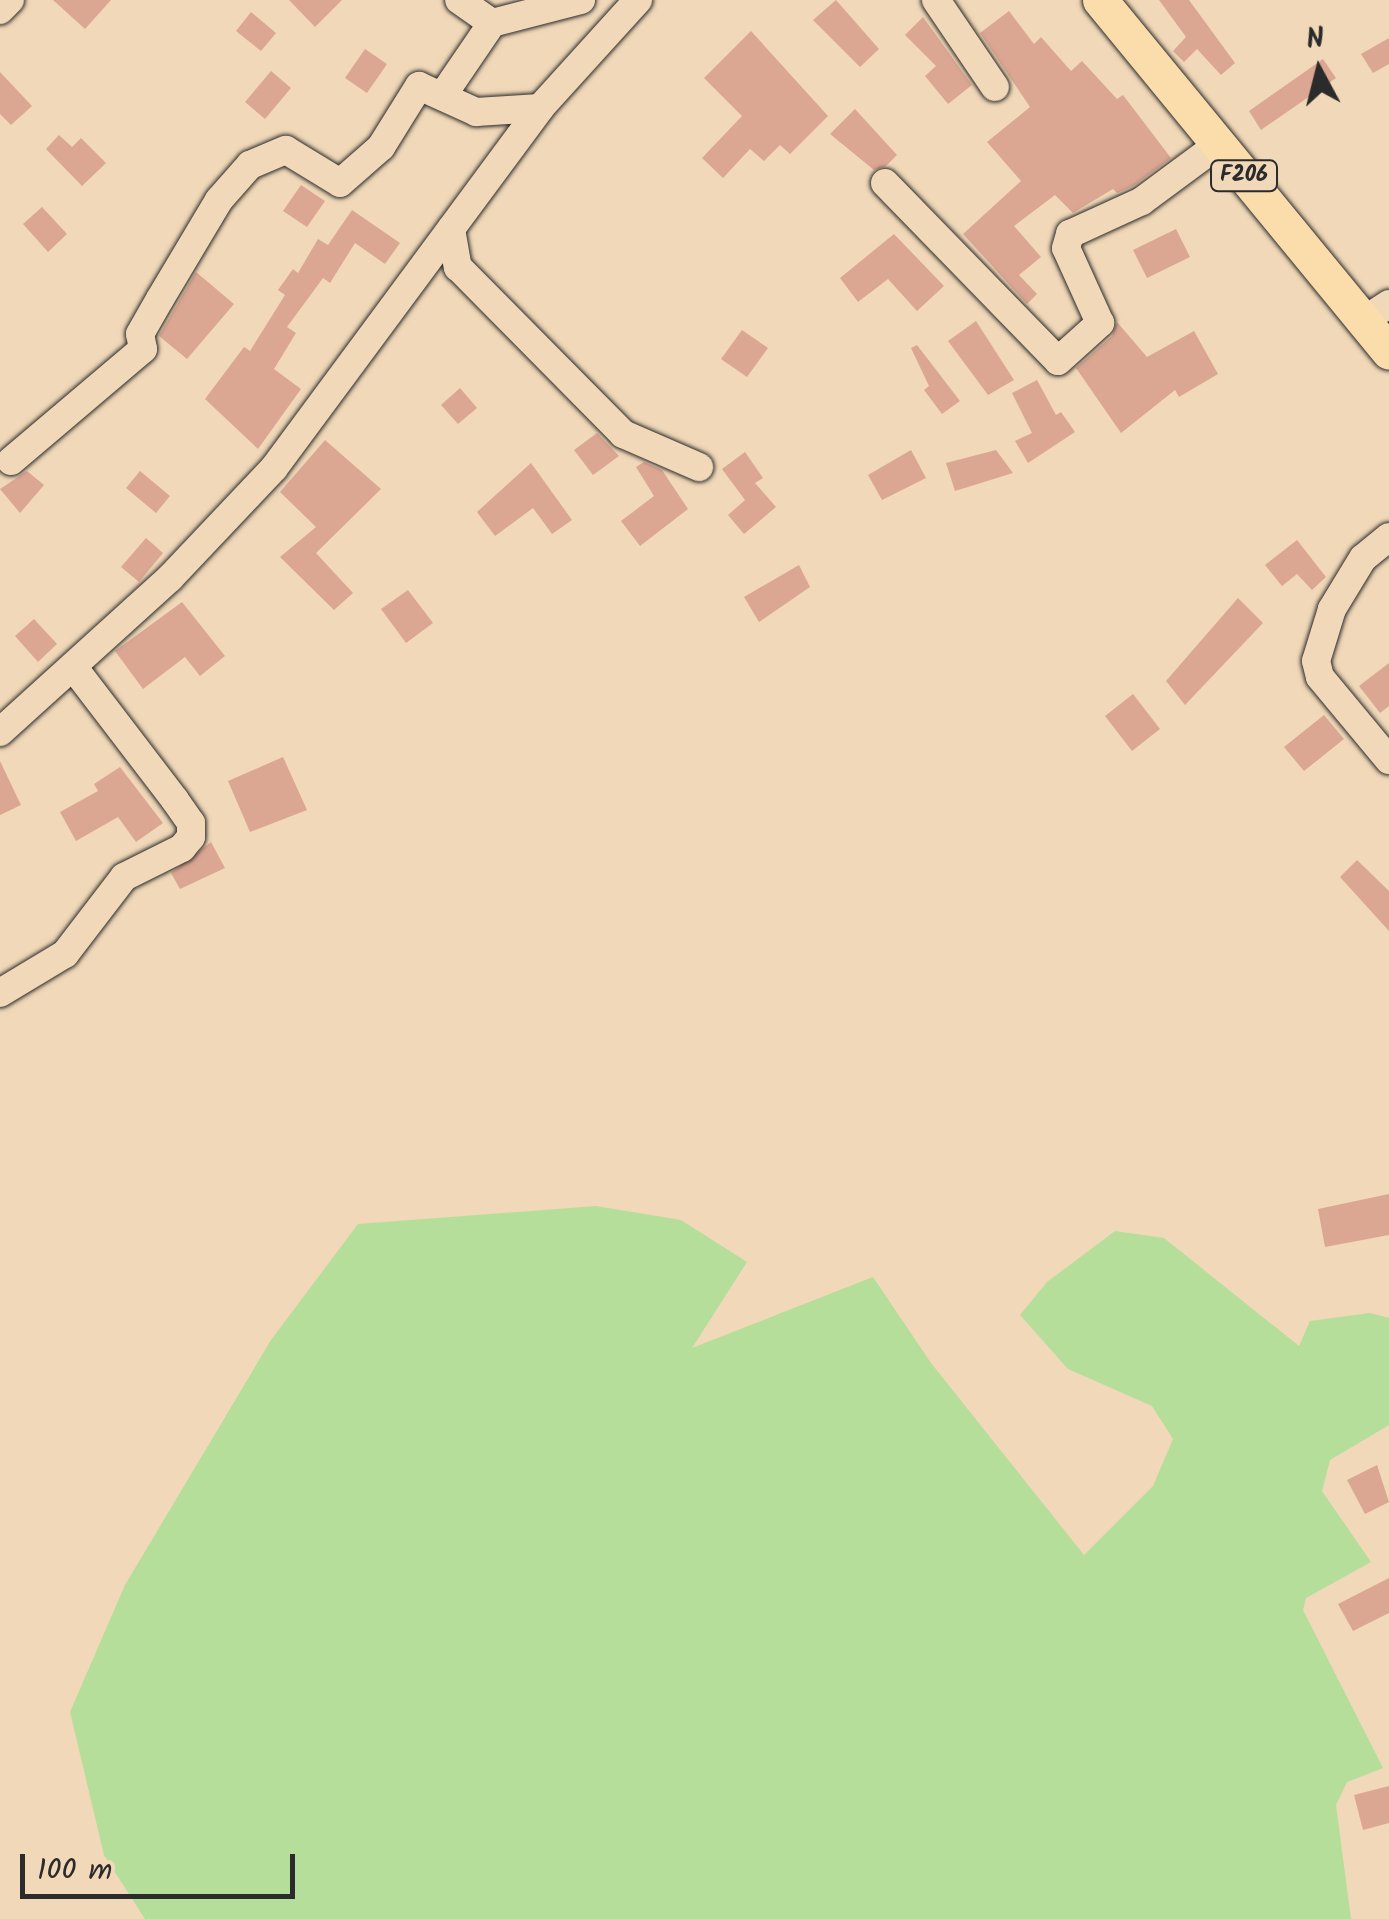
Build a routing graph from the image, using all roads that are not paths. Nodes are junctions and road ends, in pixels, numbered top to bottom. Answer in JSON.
{"nodes":[{"id":1,"x":10,"y":0,"type":"edge"},
{"id":2,"x":459,"y":0,"type":"edge"},
{"id":3,"x":582,"y":0,"type":"edge"},
{"id":4,"x":638,"y":0,"type":"edge"},
{"id":5,"x":936,"y":0,"type":"edge"},
{"id":6,"x":1100,"y":0,"type":"edge"},
{"id":7,"x":0,"y":10,"type":"edge"},
{"id":8,"x":492,"y":23,"type":"junction"},
{"id":9,"x":995,"y":87,"type":"dead end"},
{"id":10,"x":445,"y":92,"type":"junction"},
{"id":11,"x":540,"y":108,"type":"junction"},
{"id":12,"x":1218,"y":144,"type":"junction"},
{"id":13,"x":885,"y":183,"type":"dead end"},
{"id":14,"x":450,"y":229,"type":"junction"},
{"id":15,"x":1376,"y":312,"type":"edge"},
{"id":16,"x":1389,"y":352,"type":"edge"},
{"id":17,"x":11,"y":461,"type":"dead end"},
{"id":18,"x":699,"y":467,"type":"dead end"},
{"id":19,"x":1389,"y":537,"type":"edge"},
{"id":20,"x":74,"y":668,"type":"junction"},
{"id":21,"x":0,"y":732,"type":"edge"},
{"id":22,"x":1389,"y":760,"type":"edge"},
{"id":23,"x":0,"y":993,"type":"edge"}],
"edges":[{"from":1,"to":7,"type":"street"},
{"from":2,"to":8,"type":"street"},
{"from":3,"to":8,"type":"street"},
{"from":4,"to":11,"type":"street"},
{"from":5,"to":9,"type":"street"},
{"from":6,"to":12,"type":"main road","number":"F206"},
{"from":8,"to":10,"type":"street"},
{"from":10,"to":11,"type":"street"},
{"from":10,"to":17,"type":"street"},
{"from":11,"to":14,"type":"street"},
{"from":12,"to":13,"type":"street"},
{"from":12,"to":15,"type":"main road","number":"F206"},
{"from":14,"to":18,"type":"street"},
{"from":14,"to":20,"type":"street"},
{"from":15,"to":16,"type":"main road","number":"F206"},
{"from":19,"to":22,"type":"street"},
{"from":20,"to":21,"type":"street"},
{"from":20,"to":23,"type":"street"}]}
